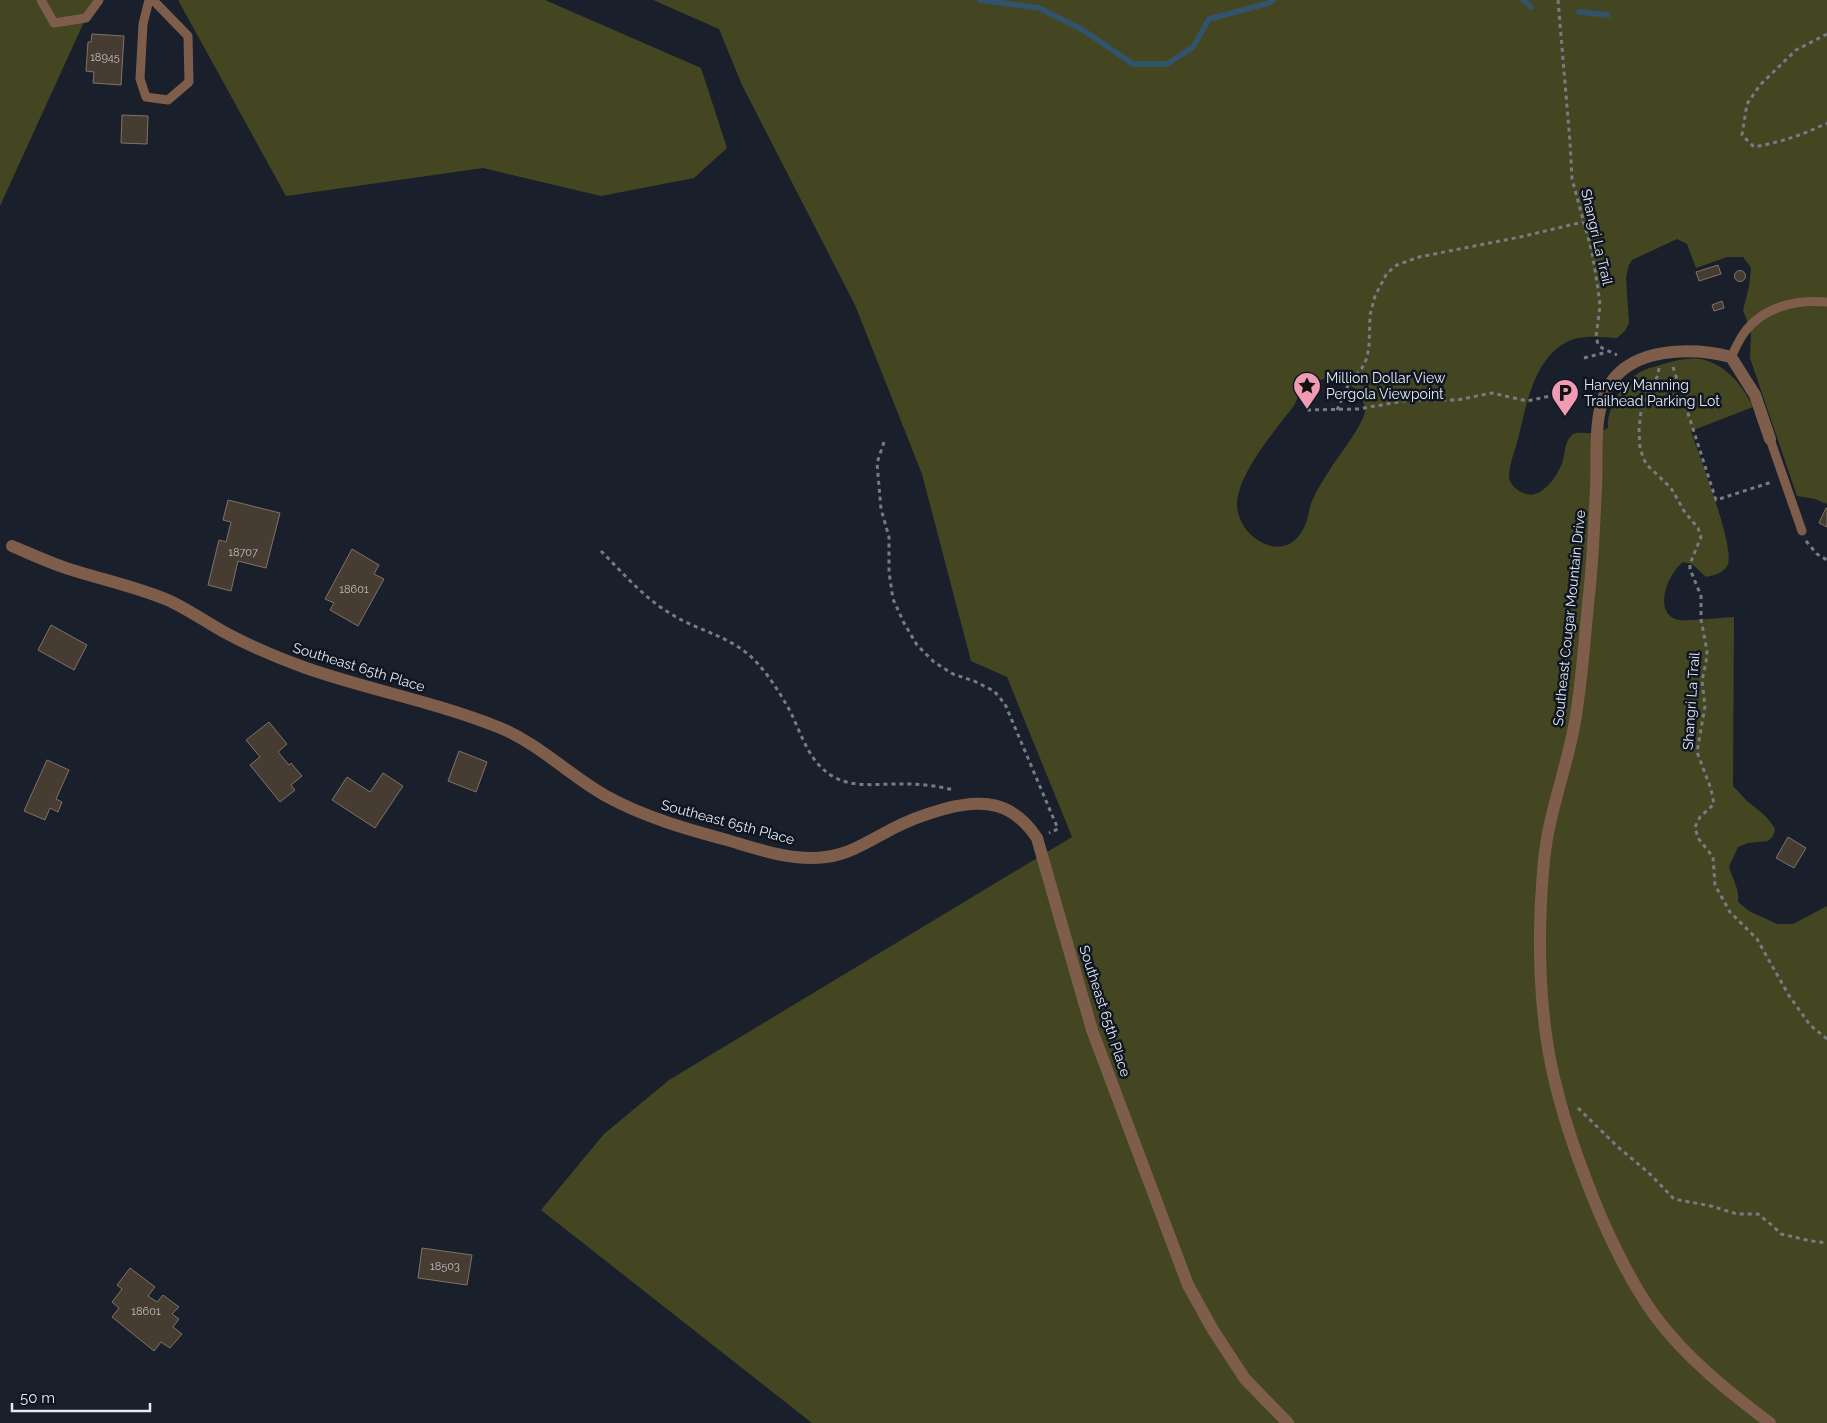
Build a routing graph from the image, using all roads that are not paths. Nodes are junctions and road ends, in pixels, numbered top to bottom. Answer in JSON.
{"nodes":[{"id":1,"x":41,"y":0,"type":"edge"},
{"id":2,"x":99,"y":0,"type":"edge"},
{"id":3,"x":149,"y":0,"type":"edge"},
{"id":4,"x":153,"y":0,"type":"edge"},
{"id":5,"x":1827,"y":302,"type":"edge"},
{"id":6,"x":1732,"y":357,"type":"junction"},
{"id":7,"x":1770,"y":439,"type":"joint"},
{"id":8,"x":1802,"y":531,"type":"road end"},
{"id":9,"x":12,"y":546,"type":"dead end"},
{"id":10,"x":1288,"y":1423,"type":"edge"},
{"id":11,"x":1770,"y":1423,"type":"edge"}],
"edges":[{"from":1,"to":2,"type":"lane"},
{"from":3,"to":4,"type":"lane"},
{"from":5,"to":6,"type":"lane"},
{"from":6,"to":7,"type":"street"},
{"from":6,"to":11,"type":"street","name":"Southeast Cougar Mountain Drive"},
{"from":7,"to":8,"type":"lane"},
{"from":9,"to":10,"type":"street","name":"Southeast 65th Place"}]}
